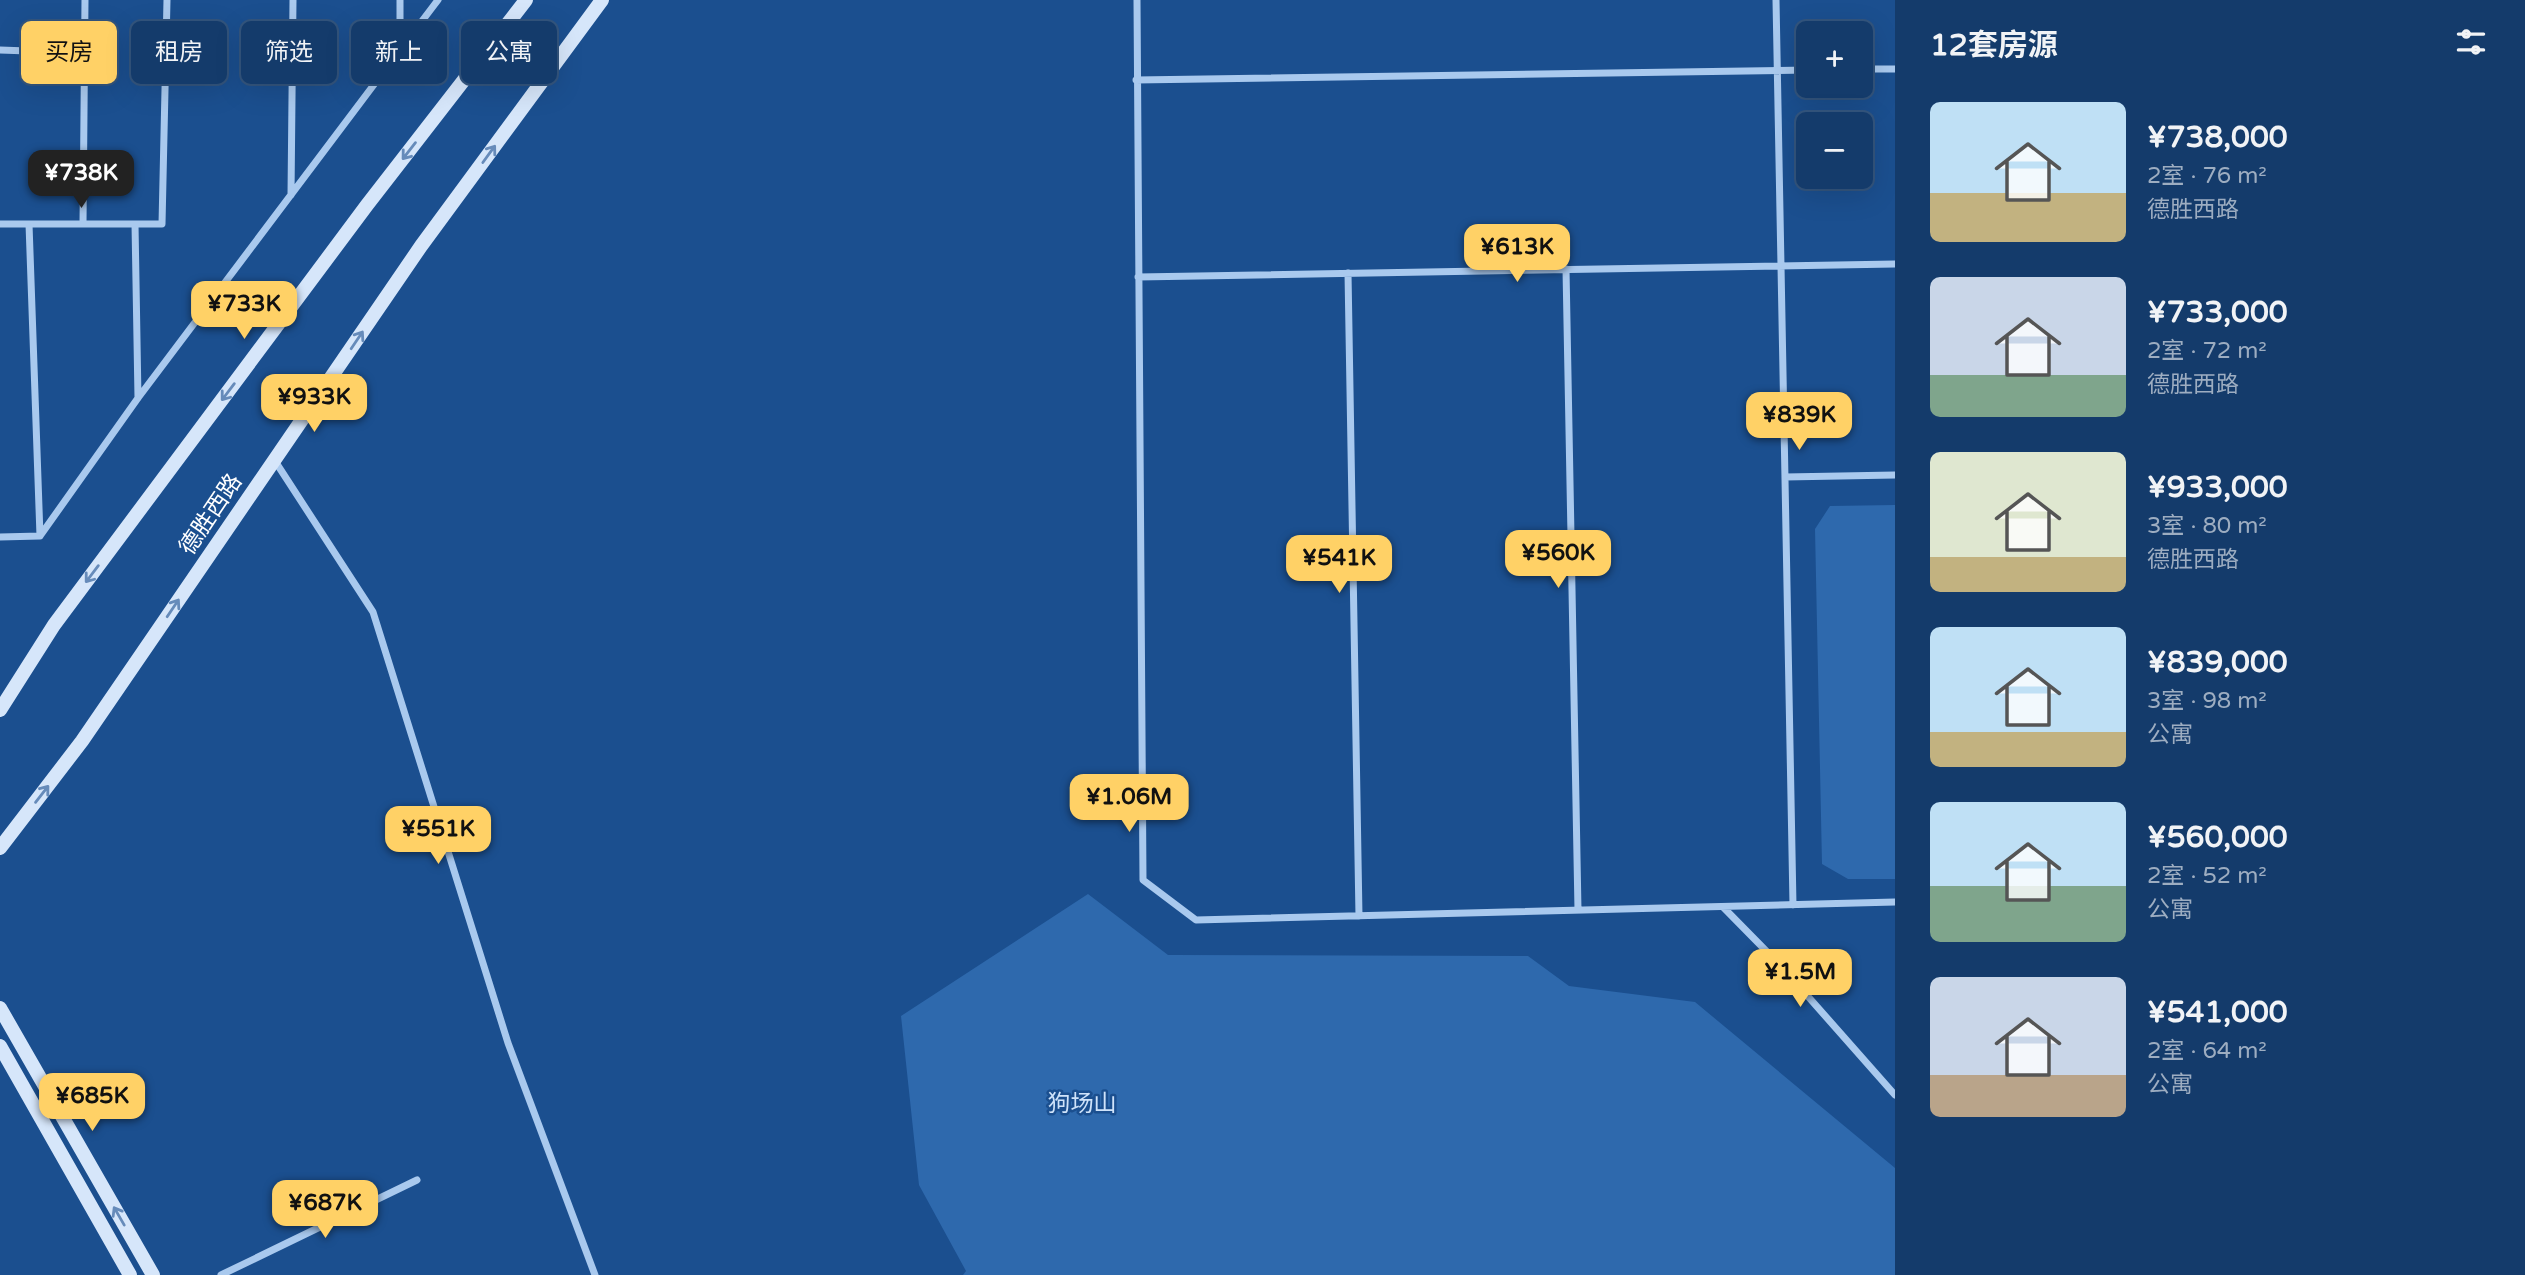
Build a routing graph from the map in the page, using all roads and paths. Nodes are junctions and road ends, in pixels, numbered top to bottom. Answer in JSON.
{"nodes":[{"id":1,"x":85,"y":0,"type":"edge"},
{"id":2,"x":167,"y":0,"type":"edge"},
{"id":3,"x":293,"y":0,"type":"edge"},
{"id":4,"x":400,"y":0,"type":"edge"},
{"id":5,"x":438,"y":0,"type":"edge"},
{"id":6,"x":526,"y":0,"type":"edge"},
{"id":7,"x":602,"y":0,"type":"edge"},
{"id":8,"x":1136,"y":0,"type":"edge"},
{"id":9,"x":1776,"y":0,"type":"edge"},
{"id":10,"x":85,"y":21,"type":"edge"},
{"id":11,"x":400,"y":21,"type":"edge"},
{"id":12,"x":422,"y":21,"type":"edge"},
{"id":13,"x":0,"y":50,"type":"edge"},
{"id":14,"x":21,"y":51,"type":"edge"},
{"id":15,"x":1873,"y":69,"type":"edge"},
{"id":16,"x":1895,"y":69,"type":"edge"},
{"id":17,"x":1796,"y":70,"type":"edge"},
{"id":18,"x":1778,"y":71,"type":"junction"},
{"id":19,"x":1136,"y":80,"type":"junction"},
{"id":20,"x":84,"y":84,"type":"edge"},
{"id":21,"x":375,"y":84,"type":"edge"},
{"id":22,"x":291,"y":197,"type":"junction"},
{"id":23,"x":0,"y":224,"type":"edge"},
{"id":24,"x":29,"y":224,"type":"junction"},
{"id":25,"x":83,"y":224,"type":"junction"},
{"id":26,"x":135,"y":224,"type":"junction"},
{"id":27,"x":1895,"y":264,"type":"edge"},
{"id":28,"x":1781,"y":265,"type":"junction"},
{"id":29,"x":1566,"y":269,"type":"junction"},
{"id":30,"x":1348,"y":273,"type":"junction"},
{"id":31,"x":1138,"y":277,"type":"junction"},
{"id":32,"x":138,"y":398,"type":"junction"},
{"id":33,"x":274,"y":460,"type":"junction"},
{"id":34,"x":1895,"y":475,"type":"edge"},
{"id":35,"x":1785,"y":477,"type":"junction"},
{"id":36,"x":40,"y":536,"type":"junction"},
{"id":37,"x":0,"y":537,"type":"edge"},
{"id":38,"x":0,"y":710,"type":"edge"},
{"id":39,"x":0,"y":848,"type":"edge"},
{"id":40,"x":1895,"y":902,"type":"edge"},
{"id":41,"x":1793,"y":905,"type":"junction"},
{"id":42,"x":1723,"y":907,"type":"junction"},
{"id":43,"x":1578,"y":911,"type":"junction"},
{"id":44,"x":1359,"y":916,"type":"junction"},
{"id":45,"x":0,"y":1008,"type":"edge"},
{"id":46,"x":0,"y":1046,"type":"edge"},
{"id":47,"x":1895,"y":1095,"type":"edge"},
{"id":48,"x":417,"y":1180,"type":"dead end"},
{"id":49,"x":130,"y":1275,"type":"edge"},
{"id":50,"x":153,"y":1275,"type":"edge"},
{"id":51,"x":221,"y":1275,"type":"edge"},
{"id":52,"x":595,"y":1275,"type":"edge"}],
"edges":[{"from":1,"to":10,"type":"street"},
{"from":2,"to":26,"type":"street"},
{"from":3,"to":22,"type":"street"},
{"from":4,"to":11,"type":"street"},
{"from":5,"to":12,"type":"street"},
{"from":6,"to":38,"type":"main road","one_way":true},
{"from":33,"to":7,"type":"main road","name":"德胜西路","one_way":true},
{"from":8,"to":19,"type":"street"},
{"from":9,"to":18,"type":"street"},
{"from":13,"to":14,"type":"street"},
{"from":15,"to":16,"type":"street"},
{"from":17,"to":18,"type":"street"},
{"from":18,"to":19,"type":"street"},
{"from":18,"to":28,"type":"street"},
{"from":19,"to":31,"type":"street"},
{"from":20,"to":25,"type":"street"},
{"from":21,"to":22,"type":"street"},
{"from":22,"to":32,"type":"street"},
{"from":23,"to":24,"type":"street"},
{"from":24,"to":25,"type":"street"},
{"from":24,"to":36,"type":"street"},
{"from":25,"to":26,"type":"street"},
{"from":26,"to":32,"type":"street"},
{"from":27,"to":28,"type":"street"},
{"from":28,"to":29,"type":"street"},
{"from":28,"to":35,"type":"street"},
{"from":29,"to":30,"type":"street"},
{"from":29,"to":43,"type":"street"},
{"from":30,"to":31,"type":"street"},
{"from":30,"to":44,"type":"street"},
{"from":31,"to":44,"type":"street"},
{"from":32,"to":36,"type":"street"},
{"from":39,"to":33,"type":"main road","name":"德胜西路","one_way":true},
{"from":33,"to":52,"type":"street"},
{"from":34,"to":35,"type":"street"},
{"from":35,"to":41,"type":"street"},
{"from":36,"to":37,"type":"street"},
{"from":40,"to":41,"type":"street"},
{"from":41,"to":42,"type":"street"},
{"from":42,"to":43,"type":"street"},
{"from":42,"to":47,"type":"street"},
{"from":43,"to":44,"type":"street"},
{"from":50,"to":45,"type":"main road","one_way":true},
{"from":46,"to":49,"type":"main road"},
{"from":48,"to":51,"type":"street"}]}
